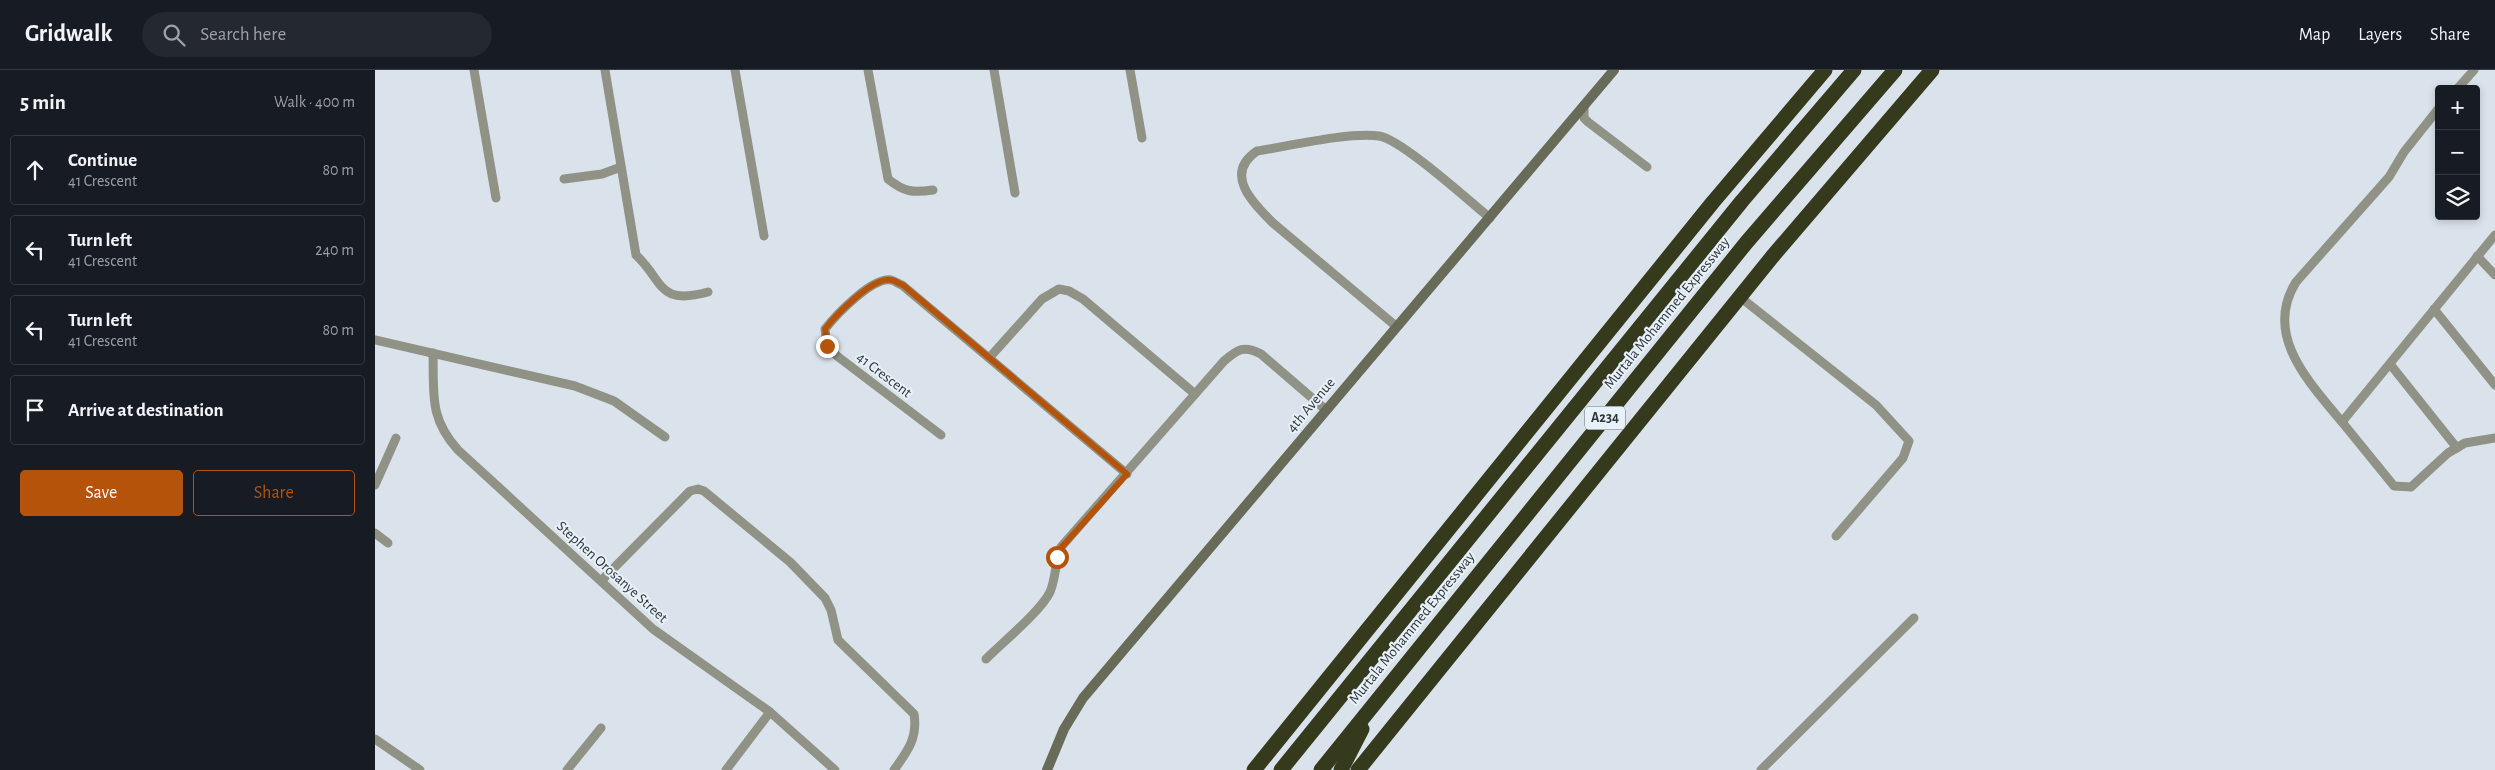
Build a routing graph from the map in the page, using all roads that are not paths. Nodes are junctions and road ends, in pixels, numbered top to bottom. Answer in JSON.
{"nodes":[{"id":1,"x":474,"y":70,"type":"edge"},
{"id":2,"x":605,"y":70,"type":"edge"},
{"id":3,"x":735,"y":70,"type":"edge"},
{"id":4,"x":869,"y":70,"type":"edge"},
{"id":5,"x":994,"y":70,"type":"edge"},
{"id":6,"x":1130,"y":70,"type":"edge"},
{"id":7,"x":1614,"y":70,"type":"edge"},
{"id":8,"x":1825,"y":70,"type":"edge"},
{"id":9,"x":1854,"y":70,"type":"edge"},
{"id":10,"x":1895,"y":70,"type":"edge"},
{"id":11,"x":1931,"y":70,"type":"edge"},
{"id":12,"x":2474,"y":70,"type":"edge"},
{"id":13,"x":2461,"y":85,"type":"edge"},
{"id":14,"x":1585,"y":105,"type":"junction"},
{"id":15,"x":2435,"y":113,"type":"edge"},
{"id":16,"x":1142,"y":138,"type":"dead end"},
{"id":17,"x":621,"y":166,"type":"junction"},
{"id":18,"x":1647,"y":167,"type":"dead end"},
{"id":19,"x":565,"y":180,"type":"dead end"},
{"id":20,"x":933,"y":190,"type":"dead end"},
{"id":21,"x":1015,"y":193,"type":"dead end"},
{"id":22,"x":496,"y":198,"type":"dead end"},
{"id":23,"x":1490,"y":218,"type":"junction"},
{"id":24,"x":2495,"y":235,"type":"edge"},
{"id":25,"x":763,"y":236,"type":"dead end"},
{"id":26,"x":2477,"y":256,"type":"junction"},
{"id":27,"x":2495,"y":274,"type":"edge"},
{"id":28,"x":708,"y":292,"type":"dead end"},
{"id":29,"x":1740,"y":297,"type":"junction"},
{"id":30,"x":2434,"y":309,"type":"junction"},
{"id":31,"x":1397,"y":327,"type":"junction"},
{"id":32,"x":375,"y":340,"type":"edge"},
{"id":33,"x":433,"y":353,"type":"junction"},
{"id":34,"x":991,"y":357,"type":"junction"},
{"id":35,"x":2390,"y":364,"type":"junction"},
{"id":36,"x":2494,"y":383,"type":"edge"},
{"id":37,"x":1195,"y":394,"type":"junction"},
{"id":38,"x":1326,"y":410,"type":"junction"},
{"id":39,"x":2342,"y":422,"type":"junction"},
{"id":40,"x":941,"y":435,"type":"dead end"},
{"id":41,"x":665,"y":437,"type":"dead end"},
{"id":42,"x":396,"y":438,"type":"dead end"},
{"id":43,"x":2495,"y":438,"type":"edge"},
{"id":44,"x":2457,"y":448,"type":"junction"},
{"id":45,"x":1127,"y":474,"type":"junction"},
{"id":46,"x":375,"y":485,"type":"edge"},
{"id":47,"x":375,"y":533,"type":"edge"},
{"id":48,"x":1836,"y":536,"type":"dead end"},
{"id":49,"x":388,"y":543,"type":"dead end"},
{"id":50,"x":601,"y":581,"type":"junction"},
{"id":51,"x":1914,"y":618,"type":"dead end"},
{"id":52,"x":986,"y":659,"type":"dead end"},
{"id":53,"x":1350,"y":683,"type":"junction"},
{"id":54,"x":1378,"y":699,"type":"junction"},
{"id":55,"x":770,"y":712,"type":"junction"},
{"id":56,"x":601,"y":728,"type":"dead end"},
{"id":57,"x":375,"y":739,"type":"edge"},
{"id":58,"x":420,"y":770,"type":"edge"},
{"id":59,"x":567,"y":770,"type":"edge"},
{"id":60,"x":726,"y":770,"type":"edge"},
{"id":61,"x":835,"y":770,"type":"edge"},
{"id":62,"x":894,"y":770,"type":"edge"},
{"id":63,"x":1047,"y":770,"type":"edge"},
{"id":64,"x":1255,"y":770,"type":"edge"},
{"id":65,"x":1281,"y":770,"type":"edge"},
{"id":66,"x":1321,"y":770,"type":"edge"},
{"id":67,"x":1341,"y":770,"type":"edge"},
{"id":68,"x":1359,"y":770,"type":"edge"},
{"id":69,"x":1761,"y":770,"type":"edge"}],
"edges":[{"from":1,"to":22,"type":"street"},
{"from":2,"to":17,"type":"street"},
{"from":3,"to":25,"type":"street"},
{"from":4,"to":20,"type":"street"},
{"from":5,"to":21,"type":"street"},
{"from":6,"to":16,"type":"street"},
{"from":7,"to":14,"type":"street","name":"4th Avenue"},
{"from":8,"to":64,"type":"highway"},
{"from":9,"to":53,"type":"highway","name":"Murtala Mohammed Expressway","number":"A234"},
{"from":10,"to":54,"type":"highway","name":"Murtala Mohammed Expressway","number":"A234"},
{"from":11,"to":29,"type":"highway"},
{"from":12,"to":13,"type":"street"},
{"from":14,"to":18,"type":"street"},
{"from":14,"to":23,"type":"street","name":"4th Avenue"},
{"from":15,"to":39,"type":"street"},
{"from":17,"to":19,"type":"street"},
{"from":17,"to":28,"type":"street"},
{"from":23,"to":31,"type":"street","name":"4th Avenue"},
{"from":23,"to":31,"type":"street"},
{"from":24,"to":26,"type":"street"},
{"from":26,"to":27,"type":"street"},
{"from":26,"to":30,"type":"street"},
{"from":29,"to":48,"type":"street"},
{"from":29,"to":68,"type":"highway"},
{"from":30,"to":35,"type":"street"},
{"from":30,"to":36,"type":"street"},
{"from":31,"to":38,"type":"street","name":"4th Avenue"},
{"from":32,"to":33,"type":"street"},
{"from":33,"to":41,"type":"street"},
{"from":33,"to":50,"type":"street","name":"Stephen Orosanye Street"},
{"from":34,"to":37,"type":"street"},
{"from":34,"to":40,"type":"street","name":"41 Crescent"},
{"from":34,"to":45,"type":"street","name":"41 Crescent"},
{"from":35,"to":39,"type":"street"},
{"from":35,"to":44,"type":"street"},
{"from":37,"to":38,"type":"street"},
{"from":37,"to":45,"type":"street"},
{"from":38,"to":63,"type":"street","name":"4th Avenue"},
{"from":39,"to":44,"type":"street"},
{"from":42,"to":46,"type":"street"},
{"from":43,"to":44,"type":"street"},
{"from":45,"to":52,"type":"street"},
{"from":47,"to":49,"type":"street"},
{"from":50,"to":55,"type":"street","name":"Stephen Orosanye Street"},
{"from":50,"to":62,"type":"street"},
{"from":51,"to":69,"type":"street"},
{"from":53,"to":64,"type":"highway"},
{"from":53,"to":65,"type":"highway","name":"Murtala Mohammed Expressway","number":"A234"},
{"from":54,"to":66,"type":"highway","name":"Murtala Mohammed Expressway","number":"A234"},
{"from":54,"to":67,"type":"highway"},
{"from":55,"to":60,"type":"street"},
{"from":55,"to":61,"type":"street","name":"Stephen Orosanye Street"},
{"from":56,"to":59,"type":"street"},
{"from":57,"to":58,"type":"street"}]}
